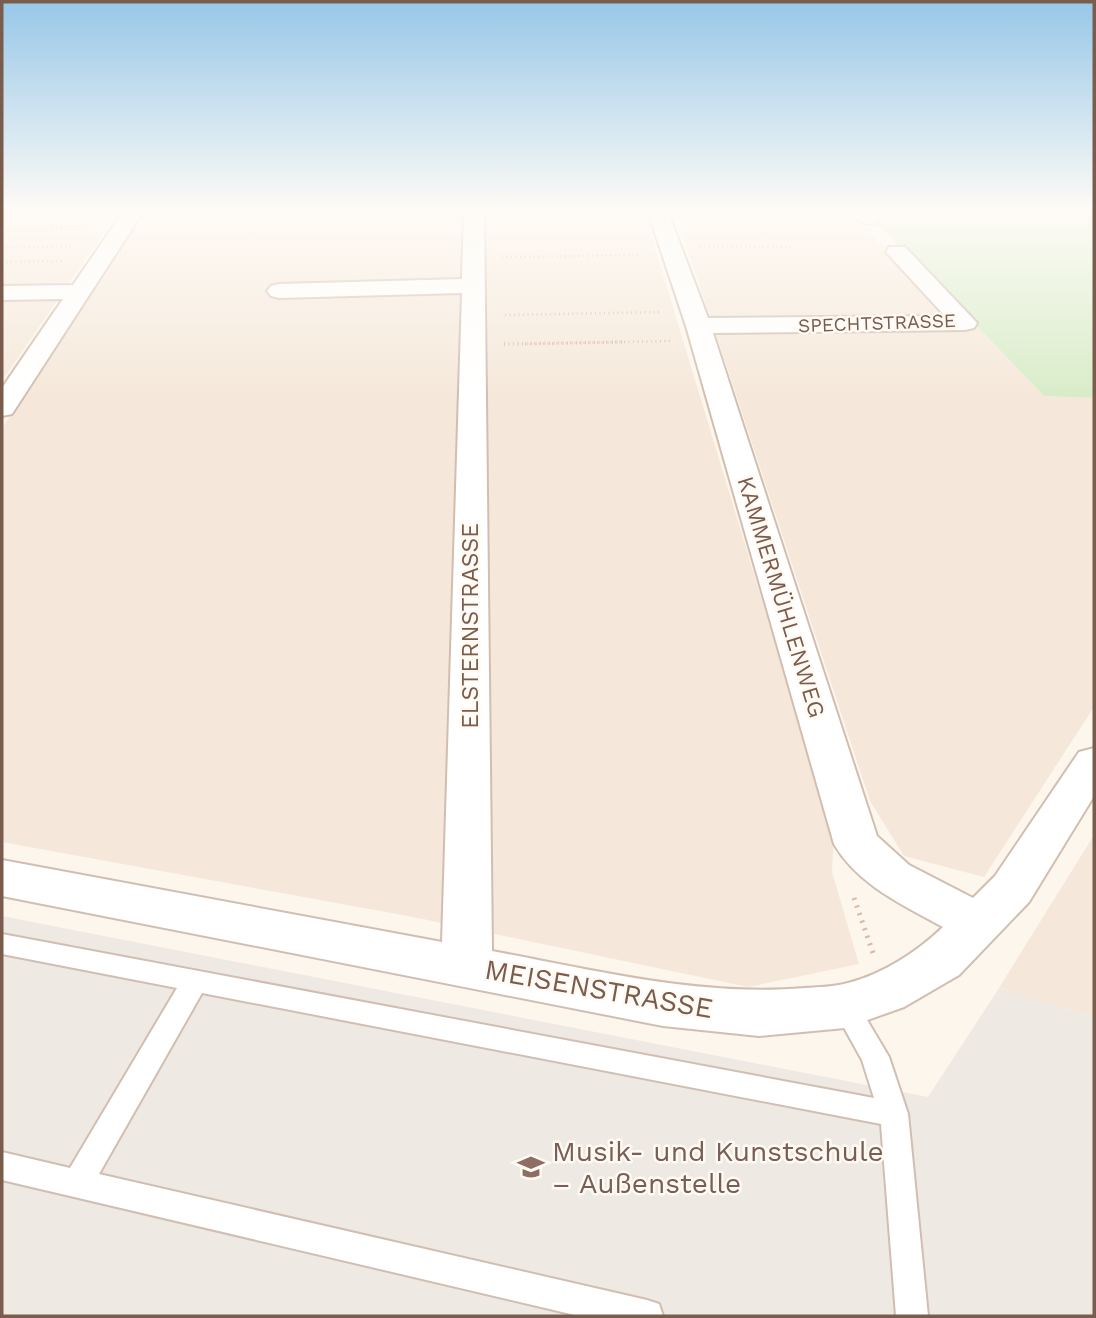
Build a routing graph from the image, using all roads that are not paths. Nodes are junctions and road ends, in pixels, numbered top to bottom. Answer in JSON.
{"nodes":[{"id":1,"x":92,"y":274,"type":"edge"},
{"id":2,"x":473,"y":274,"type":"edge"},
{"id":3,"x":679,"y":274,"type":"edge"},
{"id":4,"x":918,"y":274,"type":"edge"},
{"id":5,"x":279,"y":291,"type":"dead end"},
{"id":6,"x":80,"y":292,"type":"junction"},
{"id":7,"x":2,"y":293,"type":"edge"},
{"id":8,"x":473,"y":301,"type":"junction"},
{"id":9,"x":698,"y":326,"type":"junction"},
{"id":10,"x":2,"y":408,"type":"edge"},
{"id":11,"x":1094,"y":762,"type":"edge"},
{"id":12,"x":2,"y":878,"type":"edge"},
{"id":13,"x":978,"y":923,"type":"junction"},
{"id":14,"x":2,"y":944,"type":"edge"},
{"id":15,"x":467,"y":966,"type":"junction"},
{"id":16,"x":195,"y":981,"type":"junction"},
{"id":17,"x":866,"y":999,"type":"junction"},
{"id":18,"x":894,"y":1114,"type":"junction"},
{"id":19,"x":2,"y":1166,"type":"edge"},
{"id":20,"x":78,"y":1183,"type":"junction"},
{"id":21,"x":647,"y":1316,"type":"edge"},
{"id":22,"x":912,"y":1316,"type":"edge"}],
"edges":[{"from":1,"to":6,"type":"street"},
{"from":2,"to":8,"type":"street","name":"ELSTERNSTRASSE"},
{"from":3,"to":9,"type":"street","name":"KAMMERMÜHLENWEG"},
{"from":4,"to":9,"type":"street","name":"SPECHTSTRASSE"},
{"from":5,"to":8,"type":"street"},
{"from":6,"to":7,"type":"street"},
{"from":6,"to":10,"type":"street"},
{"from":8,"to":15,"type":"street","name":"ELSTERNSTRASSE"},
{"from":9,"to":13,"type":"street","name":"KAMMERMÜHLENWEG"},
{"from":11,"to":13,"type":"street","name":"MEISENSTRASSE"},
{"from":12,"to":15,"type":"street","name":"MEISENSTRASSE"},
{"from":13,"to":17,"type":"street","name":"MEISENSTRASSE"},
{"from":14,"to":16,"type":"lane"},
{"from":15,"to":17,"type":"street","name":"MEISENSTRASSE"},
{"from":16,"to":18,"type":"lane"},
{"from":16,"to":20,"type":"lane"},
{"from":17,"to":18,"type":"lane"},
{"from":18,"to":22,"type":"lane"},
{"from":19,"to":20,"type":"lane"},
{"from":20,"to":21,"type":"lane"}]}
